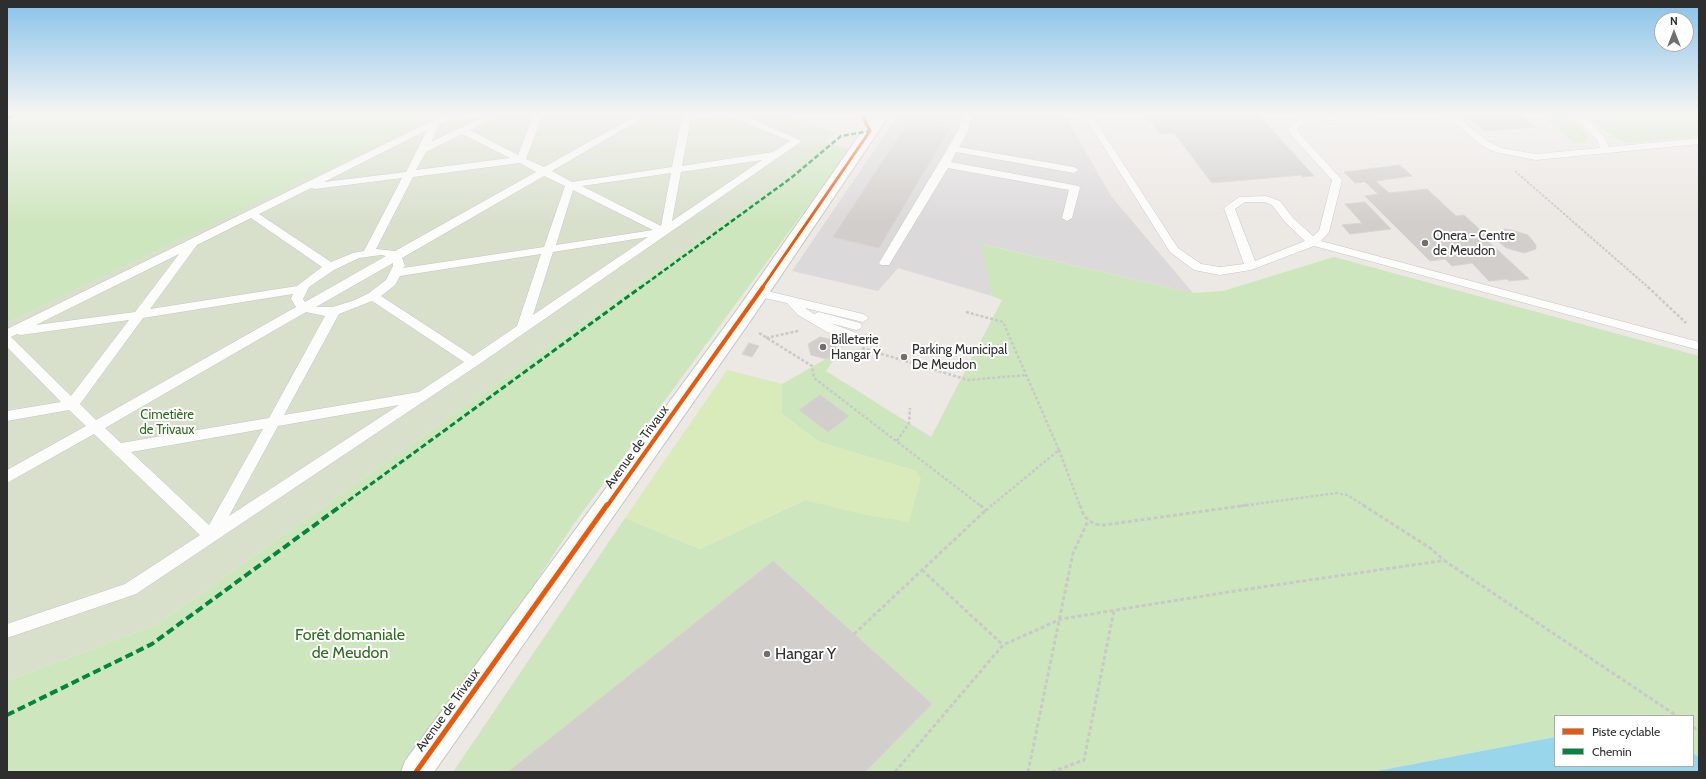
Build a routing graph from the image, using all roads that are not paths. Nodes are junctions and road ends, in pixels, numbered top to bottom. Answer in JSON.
{"nodes":[{"id":1,"x":380,"y":150,"type":"edge"},
{"id":2,"x":422,"y":150,"type":"edge"},
{"id":3,"x":502,"y":150,"type":"edge"},
{"id":4,"x":525,"y":150,"type":"edge"},
{"id":5,"x":581,"y":150,"type":"edge"},
{"id":6,"x":680,"y":150,"type":"edge"},
{"id":7,"x":783,"y":150,"type":"edge"},
{"id":8,"x":857,"y":150,"type":"edge"},
{"id":9,"x":952,"y":150,"type":"edge"},
{"id":10,"x":961,"y":150,"type":"edge"},
{"id":11,"x":1110,"y":150,"type":"edge"},
{"id":12,"x":1310,"y":150,"type":"edge"},
{"id":13,"x":1500,"y":150,"type":"edge"},
{"id":14,"x":1612,"y":150,"type":"edge"},
{"id":15,"x":1606,"y":151,"type":"joint"},
{"id":16,"x":776,"y":155,"type":"junction"},
{"id":17,"x":521,"y":160,"type":"junction"},
{"id":18,"x":945,"y":164,"type":"junction"},
{"id":19,"x":677,"y":168,"type":"junction"},
{"id":20,"x":1074,"y":170,"type":"dead end"},
{"id":21,"x":544,"y":171,"type":"junction"},
{"id":22,"x":409,"y":174,"type":"junction"},
{"id":23,"x":570,"y":185,"type":"junction"},
{"id":24,"x":306,"y":187,"type":"junction"},
{"id":25,"x":251,"y":213,"type":"junction"},
{"id":26,"x":1067,"y":218,"type":"dead end"},
{"id":27,"x":664,"y":232,"type":"junction"},
{"id":28,"x":1312,"y":242,"type":"junction"},
{"id":29,"x":193,"y":243,"type":"junction"},
{"id":30,"x":548,"y":249,"type":"junction"},
{"id":31,"x":369,"y":252,"type":"junction"},
{"id":32,"x":395,"y":256,"type":"junction"},
{"id":33,"x":885,"y":264,"type":"dead end"},
{"id":34,"x":1251,"y":266,"type":"junction"},
{"id":35,"x":330,"y":267,"type":"junction"},
{"id":36,"x":397,"y":273,"type":"junction"},
{"id":37,"x":301,"y":289,"type":"junction"},
{"id":38,"x":759,"y":293,"type":"junction"},
{"id":39,"x":373,"y":296,"type":"junction"},
{"id":40,"x":790,"y":300,"type":"junction"},
{"id":41,"x":303,"y":308,"type":"junction"},
{"id":42,"x":334,"y":311,"type":"junction"},
{"id":43,"x":139,"y":315,"type":"junction"},
{"id":44,"x":522,"y":329,"type":"junction"},
{"id":45,"x":8,"y":335,"type":"edge"},
{"id":46,"x":1699,"y":346,"type":"edge"},
{"id":47,"x":474,"y":362,"type":"junction"},
{"id":48,"x":423,"y":396,"type":"junction"},
{"id":49,"x":72,"y":405,"type":"junction"},
{"id":50,"x":7,"y":416,"type":"edge"},
{"id":51,"x":274,"y":422,"type":"junction"},
{"id":52,"x":95,"y":426,"type":"junction"},
{"id":53,"x":118,"y":449,"type":"junction"},
{"id":54,"x":7,"y":477,"type":"edge"},
{"id":55,"x":211,"y":536,"type":"junction"},
{"id":56,"x":7,"y":631,"type":"edge"},
{"id":57,"x":416,"y":772,"type":"edge"}],
"edges":[{"from":1,"to":24,"type":"lane"},
{"from":2,"to":22,"type":"lane"},
{"from":3,"to":17,"type":"lane"},
{"from":4,"to":17,"type":"lane"},
{"from":5,"to":21,"type":"lane"},
{"from":6,"to":19,"type":"lane"},
{"from":7,"to":16,"type":"lane"},
{"from":8,"to":38,"type":"main road","name":"Avenue de Trivaux"},
{"from":9,"to":18,"type":"lane"},
{"from":10,"to":20,"type":"lane"},
{"from":11,"to":34,"type":"lane"},
{"from":12,"to":28,"type":"lane"},
{"from":13,"to":15,"type":"lane"},
{"from":14,"to":15,"type":"lane"},
{"from":16,"to":19,"type":"lane"},
{"from":16,"to":27,"type":"lane"},
{"from":17,"to":21,"type":"lane"},
{"from":17,"to":22,"type":"lane"},
{"from":18,"to":26,"type":"lane"},
{"from":18,"to":33,"type":"lane"},
{"from":19,"to":23,"type":"lane"},
{"from":19,"to":27,"type":"lane"},
{"from":21,"to":23,"type":"lane"},
{"from":21,"to":32,"type":"lane"},
{"from":22,"to":24,"type":"lane"},
{"from":22,"to":31,"type":"lane"},
{"from":23,"to":27,"type":"lane"},
{"from":23,"to":30,"type":"lane"},
{"from":24,"to":25,"type":"lane"},
{"from":25,"to":29,"type":"lane"},
{"from":25,"to":35,"type":"lane"},
{"from":27,"to":30,"type":"lane"},
{"from":27,"to":44,"type":"lane"},
{"from":28,"to":34,"type":"lane"},
{"from":28,"to":34,"type":"lane"},
{"from":28,"to":46,"type":"lane"},
{"from":29,"to":43,"type":"lane"},
{"from":29,"to":45,"type":"lane"},
{"from":30,"to":36,"type":"lane"},
{"from":30,"to":44,"type":"lane"},
{"from":31,"to":32,"type":"lane"},
{"from":31,"to":35,"type":"lane"},
{"from":32,"to":36,"type":"lane"},
{"from":32,"to":41,"type":"lane"},
{"from":35,"to":37,"type":"lane"},
{"from":36,"to":39,"type":"lane"},
{"from":37,"to":41,"type":"lane"},
{"from":37,"to":43,"type":"lane"},
{"from":38,"to":40,"type":"lane"},
{"from":38,"to":57,"type":"main road","name":"Avenue de Trivaux"},
{"from":39,"to":42,"type":"lane"},
{"from":39,"to":47,"type":"lane"},
{"from":40,"to":40,"type":"lane"},
{"from":41,"to":42,"type":"lane"},
{"from":41,"to":52,"type":"lane"},
{"from":42,"to":51,"type":"lane"},
{"from":43,"to":45,"type":"lane"},
{"from":43,"to":49,"type":"lane"},
{"from":44,"to":47,"type":"lane"},
{"from":45,"to":49,"type":"lane"},
{"from":47,"to":48,"type":"lane"},
{"from":48,"to":51,"type":"lane"},
{"from":48,"to":55,"type":"lane"},
{"from":49,"to":50,"type":"lane"},
{"from":49,"to":52,"type":"lane"},
{"from":51,"to":53,"type":"lane"},
{"from":51,"to":55,"type":"lane"},
{"from":52,"to":53,"type":"lane"},
{"from":52,"to":54,"type":"lane"},
{"from":53,"to":55,"type":"lane"},
{"from":55,"to":56,"type":"lane"}]}
